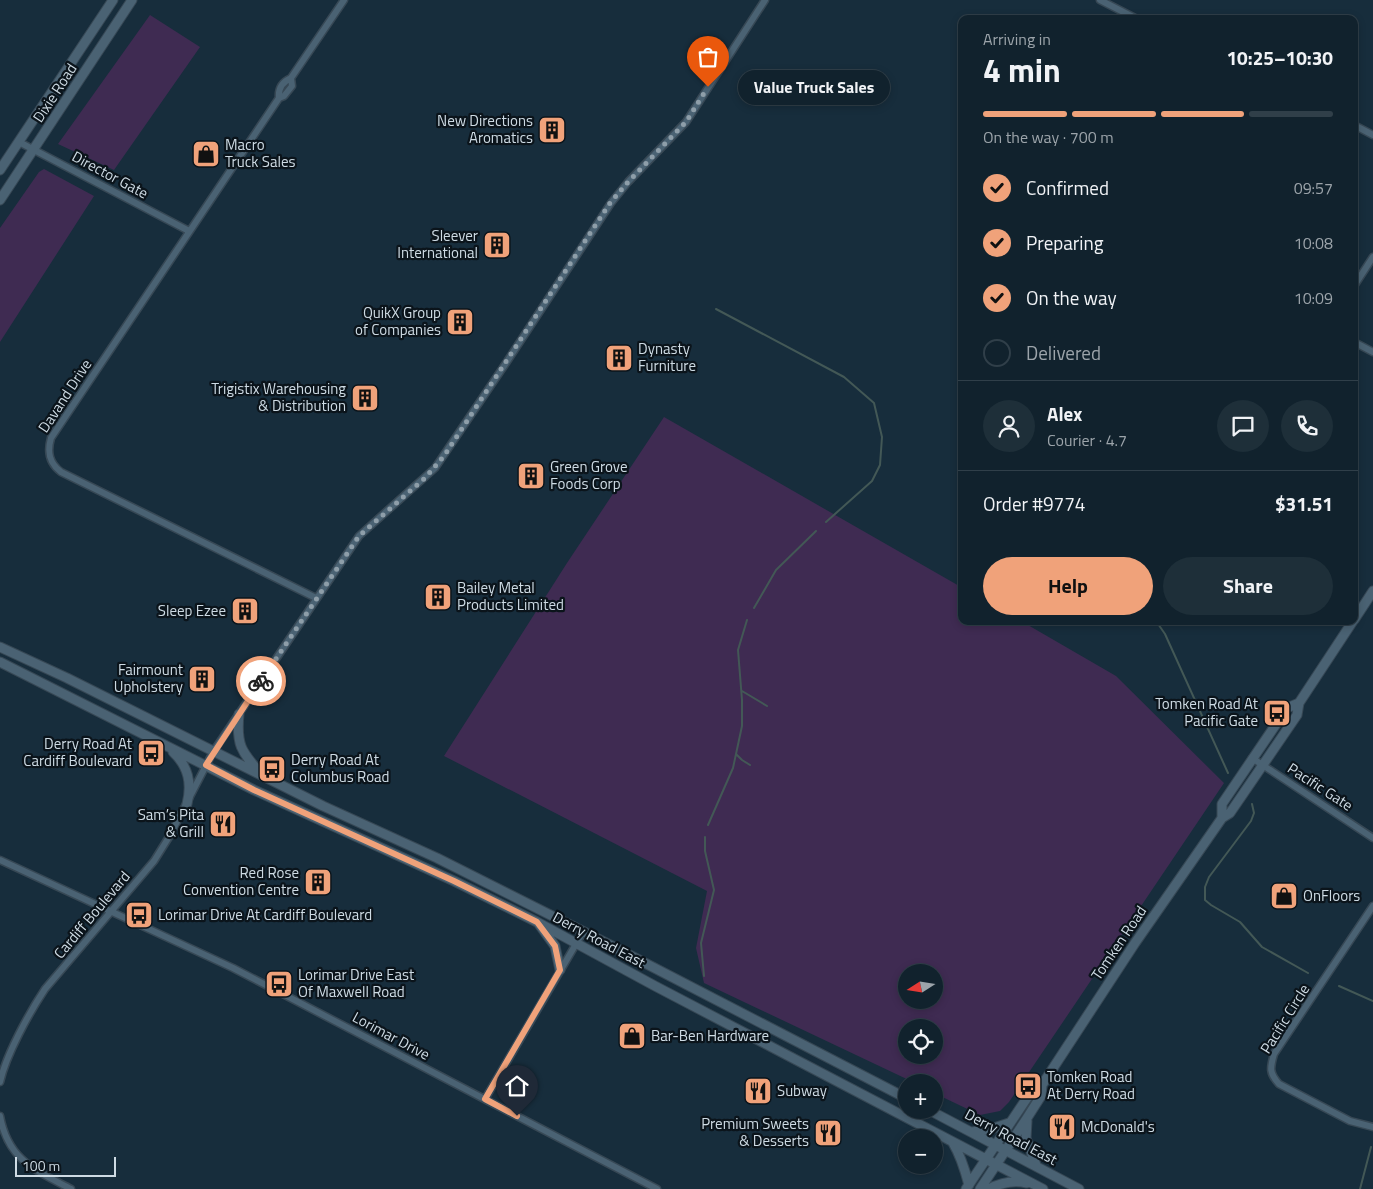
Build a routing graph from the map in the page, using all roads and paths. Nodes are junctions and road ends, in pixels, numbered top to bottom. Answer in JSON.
{"nodes":[{"id":1,"x":114,"y":0,"type":"edge"},
{"id":2,"x":132,"y":0,"type":"edge"},
{"id":3,"x":344,"y":0,"type":"edge"},
{"id":4,"x":765,"y":0,"type":"edge"},
{"id":5,"x":1100,"y":0,"type":"edge"},
{"id":6,"x":1129,"y":15,"type":"edge"},
{"id":7,"x":1358,"y":128,"type":"edge"},
{"id":8,"x":1373,"y":135,"type":"edge"},
{"id":9,"x":19,"y":142,"type":"junction"},
{"id":10,"x":34,"y":150,"type":"junction"},
{"id":11,"x":0,"y":170,"type":"edge"},
{"id":12,"x":0,"y":200,"type":"edge"},
{"id":13,"x":189,"y":231,"type":"junction"},
{"id":14,"x":1373,"y":257,"type":"edge"},
{"id":15,"x":1358,"y":280,"type":"edge"},
{"id":16,"x":1358,"y":344,"type":"edge"},
{"id":17,"x":1373,"y":352,"type":"edge"},
{"id":18,"x":1373,"y":591,"type":"edge"},
{"id":19,"x":316,"y":598,"type":"junction"},
{"id":20,"x":1358,"y":614,"type":"edge"},
{"id":21,"x":1350,"y":625,"type":"edge"},
{"id":22,"x":0,"y":647,"type":"edge"},
{"id":23,"x":0,"y":662,"type":"edge"},
{"id":24,"x":1299,"y":702,"type":"junction"},
{"id":25,"x":240,"y":714,"type":"junction"},
{"id":26,"x":165,"y":746,"type":"junction"},
{"id":27,"x":213,"y":752,"type":"junction"},
{"id":28,"x":1252,"y":758,"type":"junction"},
{"id":29,"x":206,"y":765,"type":"junction"},
{"id":30,"x":1263,"y":765,"type":"junction"},
{"id":31,"x":264,"y":778,"type":"junction"},
{"id":32,"x":187,"y":804,"type":"junction"},
{"id":33,"x":1222,"y":818,"type":"junction"},
{"id":34,"x":1373,"y":838,"type":"edge"},
{"id":35,"x":0,"y":860,"type":"edge"},
{"id":36,"x":1373,"y":906,"type":"edge"},
{"id":37,"x":110,"y":912,"type":"junction"},
{"id":38,"x":537,"y":922,"type":"junction"},
{"id":39,"x":583,"y":932,"type":"junction"},
{"id":40,"x":576,"y":944,"type":"junction"},
{"id":41,"x":560,"y":970,"type":"junction"},
{"id":42,"x":0,"y":1082,"type":"edge"},
{"id":43,"x":1042,"y":1085,"type":"junction"},
{"id":44,"x":898,"y":1094,"type":"edge"},
{"id":45,"x":485,"y":1099,"type":"junction"},
{"id":46,"x":0,"y":1116,"type":"edge"},
{"id":47,"x":943,"y":1117,"type":"edge"},
{"id":48,"x":1027,"y":1118,"type":"junction"},
{"id":49,"x":1009,"y":1123,"type":"junction"},
{"id":50,"x":1373,"y":1127,"type":"edge"},
{"id":51,"x":972,"y":1132,"type":"junction"},
{"id":52,"x":952,"y":1142,"type":"junction"},
{"id":53,"x":996,"y":1145,"type":"junction"},
{"id":54,"x":1006,"y":1150,"type":"junction"},
{"id":55,"x":987,"y":1159,"type":"junction"},
{"id":56,"x":997,"y":1164,"type":"junction"},
{"id":57,"x":1036,"y":1165,"type":"junction"},
{"id":58,"x":967,"y":1187,"type":"edge"},
{"id":59,"x":1040,"y":1187,"type":"edge"},
{"id":60,"x":71,"y":1189,"type":"edge"},
{"id":61,"x":657,"y":1189,"type":"edge"},
{"id":62,"x":980,"y":1189,"type":"edge"},
{"id":63,"x":989,"y":1189,"type":"edge"},
{"id":64,"x":1079,"y":1189,"type":"edge"}],
"edges":[{"from":1,"to":9,"type":"main road","name":"Dixie Road"},
{"from":2,"to":10,"type":"main road","name":"Dixie Road"},
{"from":3,"to":13,"type":"street","name":"Davand Drive"},
{"from":4,"to":19,"type":"street","name":"Cardiff Boulevard"},
{"from":5,"to":6,"type":"street"},
{"from":7,"to":8,"type":"street"},
{"from":9,"to":10,"type":"street","name":"Director Gate"},
{"from":9,"to":11,"type":"main road","name":"Dixie Road"},
{"from":10,"to":12,"type":"main road","name":"Dixie Road"},
{"from":10,"to":13,"type":"street","name":"Director Gate"},
{"from":13,"to":19,"type":"street","name":"Davand Drive"},
{"from":14,"to":15,"type":"street"},
{"from":16,"to":17,"type":"street"},
{"from":18,"to":20,"type":"main road","name":"Tomken Road"},
{"from":19,"to":25,"type":"street","name":"Cardiff Boulevard"},
{"from":21,"to":24,"type":"main road","name":"Tomken Road"},
{"from":22,"to":27,"type":"main road","name":"Derry Road East"},
{"from":23,"to":26,"type":"main road","name":"Derry Road East"},
{"from":24,"to":28,"type":"main road","name":"Tomken Road"},
{"from":24,"to":30,"type":"main road","name":"Tomken Road"},
{"from":25,"to":27,"type":"street","name":"Cardiff Boulevard"},
{"from":25,"to":31,"type":"main road"},
{"from":26,"to":29,"type":"main road","name":"Derry Road East"},
{"from":26,"to":32,"type":"main road"},
{"from":27,"to":29,"type":"street","name":"Cardiff Boulevard"},
{"from":27,"to":31,"type":"main road","name":"Derry Road East"},
{"from":28,"to":30,"type":"street","name":"Pacific Gate"},
{"from":28,"to":33,"type":"main road","name":"Tomken Road"},
{"from":29,"to":32,"type":"street","name":"Cardiff Boulevard"},
{"from":29,"to":38,"type":"main road","name":"Derry Road East"},
{"from":30,"to":33,"type":"main road","name":"Tomken Road"},
{"from":30,"to":34,"type":"street","name":"Pacific Gate"},
{"from":31,"to":39,"type":"main road","name":"Derry Road East"},
{"from":32,"to":37,"type":"street","name":"Cardiff Boulevard"},
{"from":33,"to":43,"type":"main road","name":"Tomken Road"},
{"from":35,"to":37,"type":"street","name":"Lorimar Drive"},
{"from":36,"to":50,"type":"street","name":"Pacific Circle"},
{"from":37,"to":42,"type":"street","name":"Cardiff Boulevard"},
{"from":37,"to":45,"type":"street","name":"Lorimar Drive"},
{"from":38,"to":40,"type":"main road","name":"Derry Road East"},
{"from":38,"to":41,"type":"main road"},
{"from":39,"to":40,"type":"street"},
{"from":39,"to":44,"type":"main road","name":"Derry Road East"},
{"from":40,"to":41,"type":"street"},
{"from":40,"to":52,"type":"main road","name":"Derry Road East"},
{"from":41,"to":45,"type":"street"},
{"from":43,"to":48,"type":"main road","name":"Tomken Road"},
{"from":43,"to":49,"type":"main road","name":"Tomken Road"},
{"from":45,"to":61,"type":"street","name":"Lorimar Drive"},
{"from":46,"to":60,"type":"street"},
{"from":47,"to":51,"type":"main road","name":"Derry Road East"},
{"from":48,"to":54,"type":"main road","name":"Tomken Road"},
{"from":48,"to":57,"type":"main road"},
{"from":49,"to":51,"type":"main road"},
{"from":49,"to":53,"type":"main road","name":"Tomken Road"},
{"from":51,"to":53,"type":"main road","name":"Derry Road East"},
{"from":52,"to":55,"type":"main road","name":"Derry Road East"},
{"from":52,"to":58,"type":"main road"},
{"from":53,"to":54,"type":"main road","name":"Derry Road East"},
{"from":53,"to":55,"type":"main road","name":"Tomken Road"},
{"from":54,"to":56,"type":"main road","name":"Tomken Road"},
{"from":54,"to":57,"type":"main road","name":"Derry Road East"},
{"from":55,"to":56,"type":"main road","name":"Derry Road East"},
{"from":55,"to":58,"type":"main road","name":"Tomken Road"},
{"from":56,"to":59,"type":"main road","name":"Derry Road East"},
{"from":56,"to":62,"type":"main road","name":"Tomken Road"},
{"from":57,"to":64,"type":"main road","name":"Derry Road East"},
{"from":59,"to":63,"type":"main road"}]}
